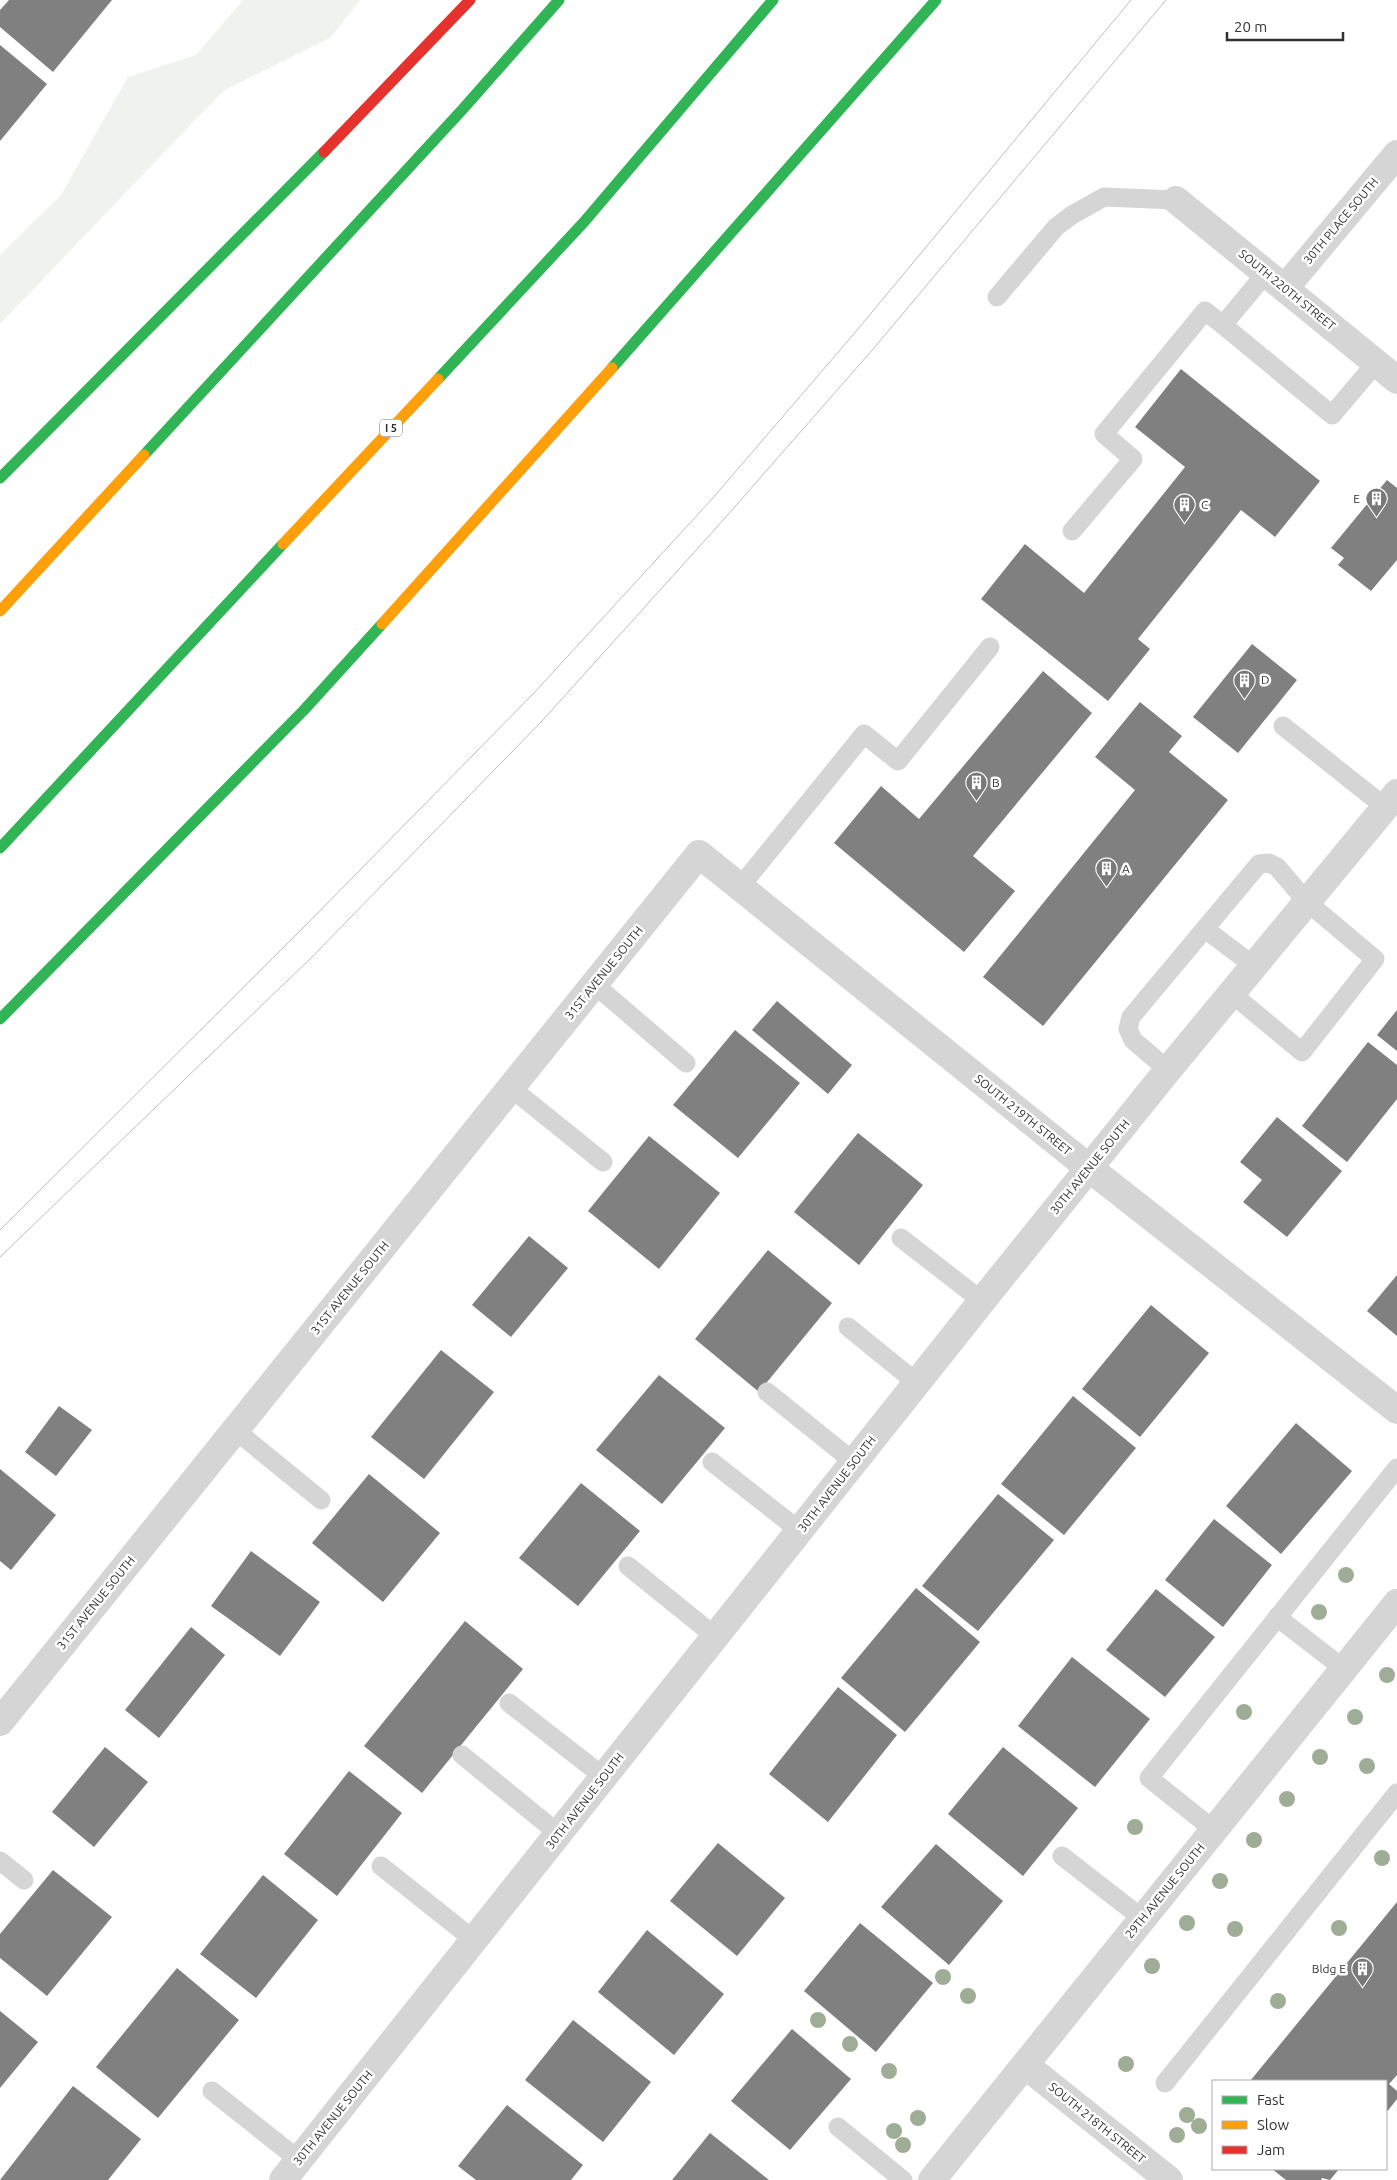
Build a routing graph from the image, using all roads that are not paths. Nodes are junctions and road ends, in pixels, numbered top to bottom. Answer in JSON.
{"nodes":[{"id":1,"x":470,"y":0,"type":"edge"},
{"id":2,"x":559,"y":0,"type":"edge"},
{"id":3,"x":773,"y":0,"type":"edge"},
{"id":4,"x":936,"y":0,"type":"edge"},
{"id":5,"x":1397,"y":154,"type":"edge"},
{"id":6,"x":1176,"y":200,"type":"joint"},
{"id":7,"x":1275,"y":280,"type":"junction"},
{"id":8,"x":998,"y":297,"type":"dead end"},
{"id":9,"x":1223,"y":325,"type":"junction"},
{"id":10,"x":1376,"y":363,"type":"junction"},
{"id":11,"x":1397,"y":380,"type":"edge"},
{"id":12,"x":0,"y":478,"type":"edge"},
{"id":13,"x":1072,"y":531,"type":"dead end"},
{"id":14,"x":0,"y":611,"type":"edge"},
{"id":15,"x":990,"y":647,"type":"dead end"},
{"id":16,"x":1283,"y":726,"type":"dead end"},
{"id":17,"x":1391,"y":800,"type":"edge"},
{"id":18,"x":0,"y":848,"type":"edge"},
{"id":19,"x":700,"y":854,"type":"joint"},
{"id":20,"x":740,"y":887,"type":"junction"},
{"id":21,"x":1307,"y":902,"type":"junction"},
{"id":22,"x":1205,"y":929,"type":"junction"},
{"id":23,"x":1254,"y":966,"type":"junction"},
{"id":24,"x":594,"y":984,"type":"junction"},
{"id":25,"x":1232,"y":993,"type":"junction"},
{"id":26,"x":0,"y":1019,"type":"edge"},
{"id":27,"x":686,"y":1063,"type":"dead end"},
{"id":28,"x":1168,"y":1070,"type":"junction"},
{"id":29,"x":511,"y":1088,"type":"junction"},
{"id":30,"x":603,"y":1162,"type":"dead end"},
{"id":31,"x":1089,"y":1168,"type":"junction"},
{"id":32,"x":901,"y":1238,"type":"dead end"},
{"id":33,"x":982,"y":1301,"type":"junction"},
{"id":34,"x":848,"y":1327,"type":"dead end"},
{"id":35,"x":917,"y":1383,"type":"junction"},
{"id":36,"x":767,"y":1392,"type":"dead end"},
{"id":37,"x":1397,"y":1410,"type":"edge"},
{"id":38,"x":235,"y":1430,"type":"junction"},
{"id":39,"x":712,"y":1462,"type":"dead end"},
{"id":40,"x":854,"y":1462,"type":"junction"},
{"id":41,"x":1397,"y":1468,"type":"edge"},
{"id":42,"x":321,"y":1500,"type":"dead end"},
{"id":43,"x":800,"y":1531,"type":"junction"},
{"id":44,"x":628,"y":1566,"type":"dead end"},
{"id":45,"x":1397,"y":1603,"type":"edge"},
{"id":46,"x":1277,"y":1617,"type":"junction"},
{"id":47,"x":716,"y":1637,"type":"junction"},
{"id":48,"x":1344,"y":1669,"type":"junction"},
{"id":49,"x":509,"y":1703,"type":"dead end"},
{"id":50,"x":0,"y":1722,"type":"edge"},
{"id":51,"x":462,"y":1755,"type":"dead end"},
{"id":52,"x":604,"y":1777,"type":"junction"},
{"id":53,"x":1394,"y":1802,"type":"edge"},
{"id":54,"x":1214,"y":1830,"type":"junction"},
{"id":55,"x":560,"y":1834,"type":"junction"},
{"id":56,"x":1062,"y":1856,"type":"dead end"},
{"id":57,"x":0,"y":1861,"type":"edge"},
{"id":58,"x":380,"y":1866,"type":"dead end"},
{"id":59,"x":24,"y":1880,"type":"dead end"},
{"id":60,"x":1143,"y":1919,"type":"junction"},
{"id":61,"x":474,"y":1940,"type":"junction"},
{"id":62,"x":1025,"y":2065,"type":"junction"},
{"id":63,"x":1165,"y":2083,"type":"dead end"},
{"id":64,"x":212,"y":2092,"type":"dead end"},
{"id":65,"x":838,"y":2127,"type":"dead end"},
{"id":66,"x":291,"y":2170,"type":"edge"},
{"id":67,"x":903,"y":2180,"type":"edge"},
{"id":68,"x":932,"y":2180,"type":"edge"},
{"id":69,"x":1169,"y":2180,"type":"edge"}],
"edges":[{"from":1,"to":12,"type":"highway"},
{"from":2,"to":14,"type":"highway"},
{"from":3,"to":18,"type":"highway","number":"I 5"},
{"from":4,"to":26,"type":"highway"},
{"from":5,"to":7,"type":"street","name":"30TH PLACE SOUTH"},
{"from":6,"to":7,"type":"street","name":"SOUTH 220TH STREET"},
{"from":6,"to":8,"type":"lane"},
{"from":7,"to":9,"type":"lane"},
{"from":7,"to":10,"type":"street","name":"SOUTH 220TH STREET"},
{"from":9,"to":10,"type":"lane"},
{"from":9,"to":13,"type":"lane"},
{"from":10,"to":11,"type":"street","name":"SOUTH 220TH STREET"},
{"from":15,"to":20,"type":"lane"},
{"from":16,"to":17,"type":"lane"},
{"from":17,"to":21,"type":"street","name":"30TH AVENUE SOUTH"},
{"from":19,"to":20,"type":"street","name":"SOUTH 219TH STREET"},
{"from":19,"to":24,"type":"street","name":"31ST AVENUE SOUTH"},
{"from":20,"to":31,"type":"street","name":"SOUTH 219TH STREET"},
{"from":21,"to":22,"type":"lane"},
{"from":21,"to":23,"type":"street","name":"30TH AVENUE SOUTH"},
{"from":21,"to":25,"type":"lane"},
{"from":22,"to":23,"type":"lane"},
{"from":22,"to":28,"type":"lane"},
{"from":23,"to":25,"type":"street","name":"30TH AVENUE SOUTH"},
{"from":24,"to":27,"type":"lane"},
{"from":24,"to":29,"type":"street","name":"31ST AVENUE SOUTH"},
{"from":25,"to":28,"type":"street","name":"30TH AVENUE SOUTH"},
{"from":28,"to":31,"type":"street","name":"30TH AVENUE SOUTH"},
{"from":29,"to":30,"type":"lane"},
{"from":29,"to":38,"type":"street","name":"31ST AVENUE SOUTH"},
{"from":31,"to":33,"type":"street","name":"30TH AVENUE SOUTH"},
{"from":31,"to":37,"type":"street","name":"SOUTH 219TH STREET"},
{"from":32,"to":33,"type":"lane"},
{"from":33,"to":35,"type":"street","name":"30TH AVENUE SOUTH"},
{"from":34,"to":35,"type":"lane"},
{"from":35,"to":40,"type":"street","name":"30TH AVENUE SOUTH"},
{"from":36,"to":40,"type":"lane"},
{"from":38,"to":42,"type":"lane"},
{"from":38,"to":50,"type":"street","name":"31ST AVENUE SOUTH"},
{"from":39,"to":43,"type":"lane"},
{"from":40,"to":43,"type":"street","name":"30TH AVENUE SOUTH"},
{"from":41,"to":46,"type":"lane"},
{"from":43,"to":47,"type":"street","name":"30TH AVENUE SOUTH"},
{"from":44,"to":47,"type":"lane"},
{"from":45,"to":48,"type":"street","name":"29TH AVENUE SOUTH"},
{"from":46,"to":48,"type":"lane"},
{"from":46,"to":54,"type":"lane"},
{"from":47,"to":52,"type":"street","name":"30TH AVENUE SOUTH"},
{"from":48,"to":54,"type":"street","name":"29TH AVENUE SOUTH"},
{"from":49,"to":52,"type":"lane"},
{"from":51,"to":55,"type":"lane"},
{"from":52,"to":55,"type":"street","name":"30TH AVENUE SOUTH"},
{"from":53,"to":63,"type":"lane"},
{"from":54,"to":60,"type":"street","name":"29TH AVENUE SOUTH"},
{"from":55,"to":61,"type":"street","name":"30TH AVENUE SOUTH"},
{"from":56,"to":60,"type":"lane"},
{"from":57,"to":59,"type":"lane"},
{"from":58,"to":61,"type":"lane"},
{"from":60,"to":62,"type":"street","name":"29TH AVENUE SOUTH"},
{"from":61,"to":66,"type":"street","name":"30TH AVENUE SOUTH"},
{"from":62,"to":68,"type":"street","name":"29TH AVENUE SOUTH"},
{"from":62,"to":69,"type":"street","name":"SOUTH 218TH STREET"},
{"from":64,"to":66,"type":"lane"},
{"from":65,"to":67,"type":"lane"}]}
